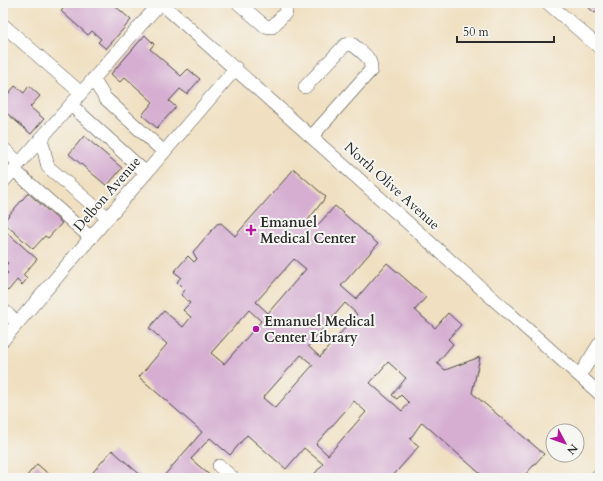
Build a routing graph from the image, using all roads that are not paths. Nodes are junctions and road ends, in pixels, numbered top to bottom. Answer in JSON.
{"nodes":[{"id":1,"x":161,"y":3,"type":"edge"},
{"id":2,"x":238,"y":3,"type":"edge"},
{"id":3,"x":286,"y":3,"type":"edge"},
{"id":4,"x":548,"y":3,"type":"edge"},
{"id":5,"x":3,"y":25,"type":"edge"},
{"id":6,"x":600,"y":48,"type":"edge"},
{"id":7,"x":236,"y":68,"type":"junction"},
{"id":8,"x":93,"y":79,"type":"junction"},
{"id":9,"x":305,"y":87,"type":"dead end"},
{"id":10,"x":81,"y":93,"type":"junction"},
{"id":11,"x":71,"y":105,"type":"junction"},
{"id":12,"x":312,"y":136,"type":"junction"},
{"id":13,"x":41,"y":138,"type":"junction"},
{"id":14,"x":3,"y":148,"type":"edge"},
{"id":15,"x":164,"y":152,"type":"junction"},
{"id":16,"x":16,"y":166,"type":"junction"},
{"id":17,"x":146,"y":173,"type":"junction"},
{"id":18,"x":3,"y":182,"type":"edge"},
{"id":19,"x":108,"y":218,"type":"junction"},
{"id":20,"x":91,"y":238,"type":"junction"},
{"id":21,"x":3,"y":310,"type":"edge"},
{"id":22,"x":18,"y":323,"type":"junction"},
{"id":23,"x":3,"y":340,"type":"edge"},
{"id":24,"x":600,"y":343,"type":"edge"},
{"id":25,"x":580,"y":375,"type":"junction"},
{"id":26,"x":600,"y":394,"type":"edge"},
{"id":27,"x":219,"y":466,"type":"dead end"},
{"id":28,"x":600,"y":474,"type":"edge"},
{"id":29,"x":233,"y":478,"type":"edge"},
{"id":30,"x":596,"y":478,"type":"edge"}],
"edges":[{"from":1,"to":7,"type":"street","name":"North Olive Avenue"},
{"from":1,"to":8,"type":"street"},
{"from":2,"to":3,"type":"street"},
{"from":4,"to":6,"type":"street"},
{"from":5,"to":10,"type":"street"},
{"from":7,"to":12,"type":"street","name":"North Olive Avenue"},
{"from":7,"to":15,"type":"street","name":"Delbon Avenue"},
{"from":8,"to":10,"type":"street"},
{"from":8,"to":15,"type":"street"},
{"from":9,"to":12,"type":"street"},
{"from":10,"to":11,"type":"street"},
{"from":11,"to":13,"type":"street"},
{"from":11,"to":17,"type":"street"},
{"from":12,"to":25,"type":"street","name":"North Olive Avenue"},
{"from":13,"to":16,"type":"street"},
{"from":13,"to":19,"type":"street"},
{"from":14,"to":16,"type":"street"},
{"from":15,"to":17,"type":"street","name":"Delbon Avenue"},
{"from":16,"to":18,"type":"street"},
{"from":16,"to":20,"type":"street"},
{"from":17,"to":19,"type":"street","name":"Delbon Avenue"},
{"from":19,"to":20,"type":"street","name":"Delbon Avenue"},
{"from":20,"to":22,"type":"street","name":"Delbon Avenue"},
{"from":21,"to":22,"type":"street"},
{"from":22,"to":23,"type":"street","name":"Delbon Avenue"},
{"from":24,"to":25,"type":"street"},
{"from":25,"to":26,"type":"street","name":"North Olive Avenue"},
{"from":27,"to":29,"type":"street"},
{"from":28,"to":30,"type":"street"}]}
